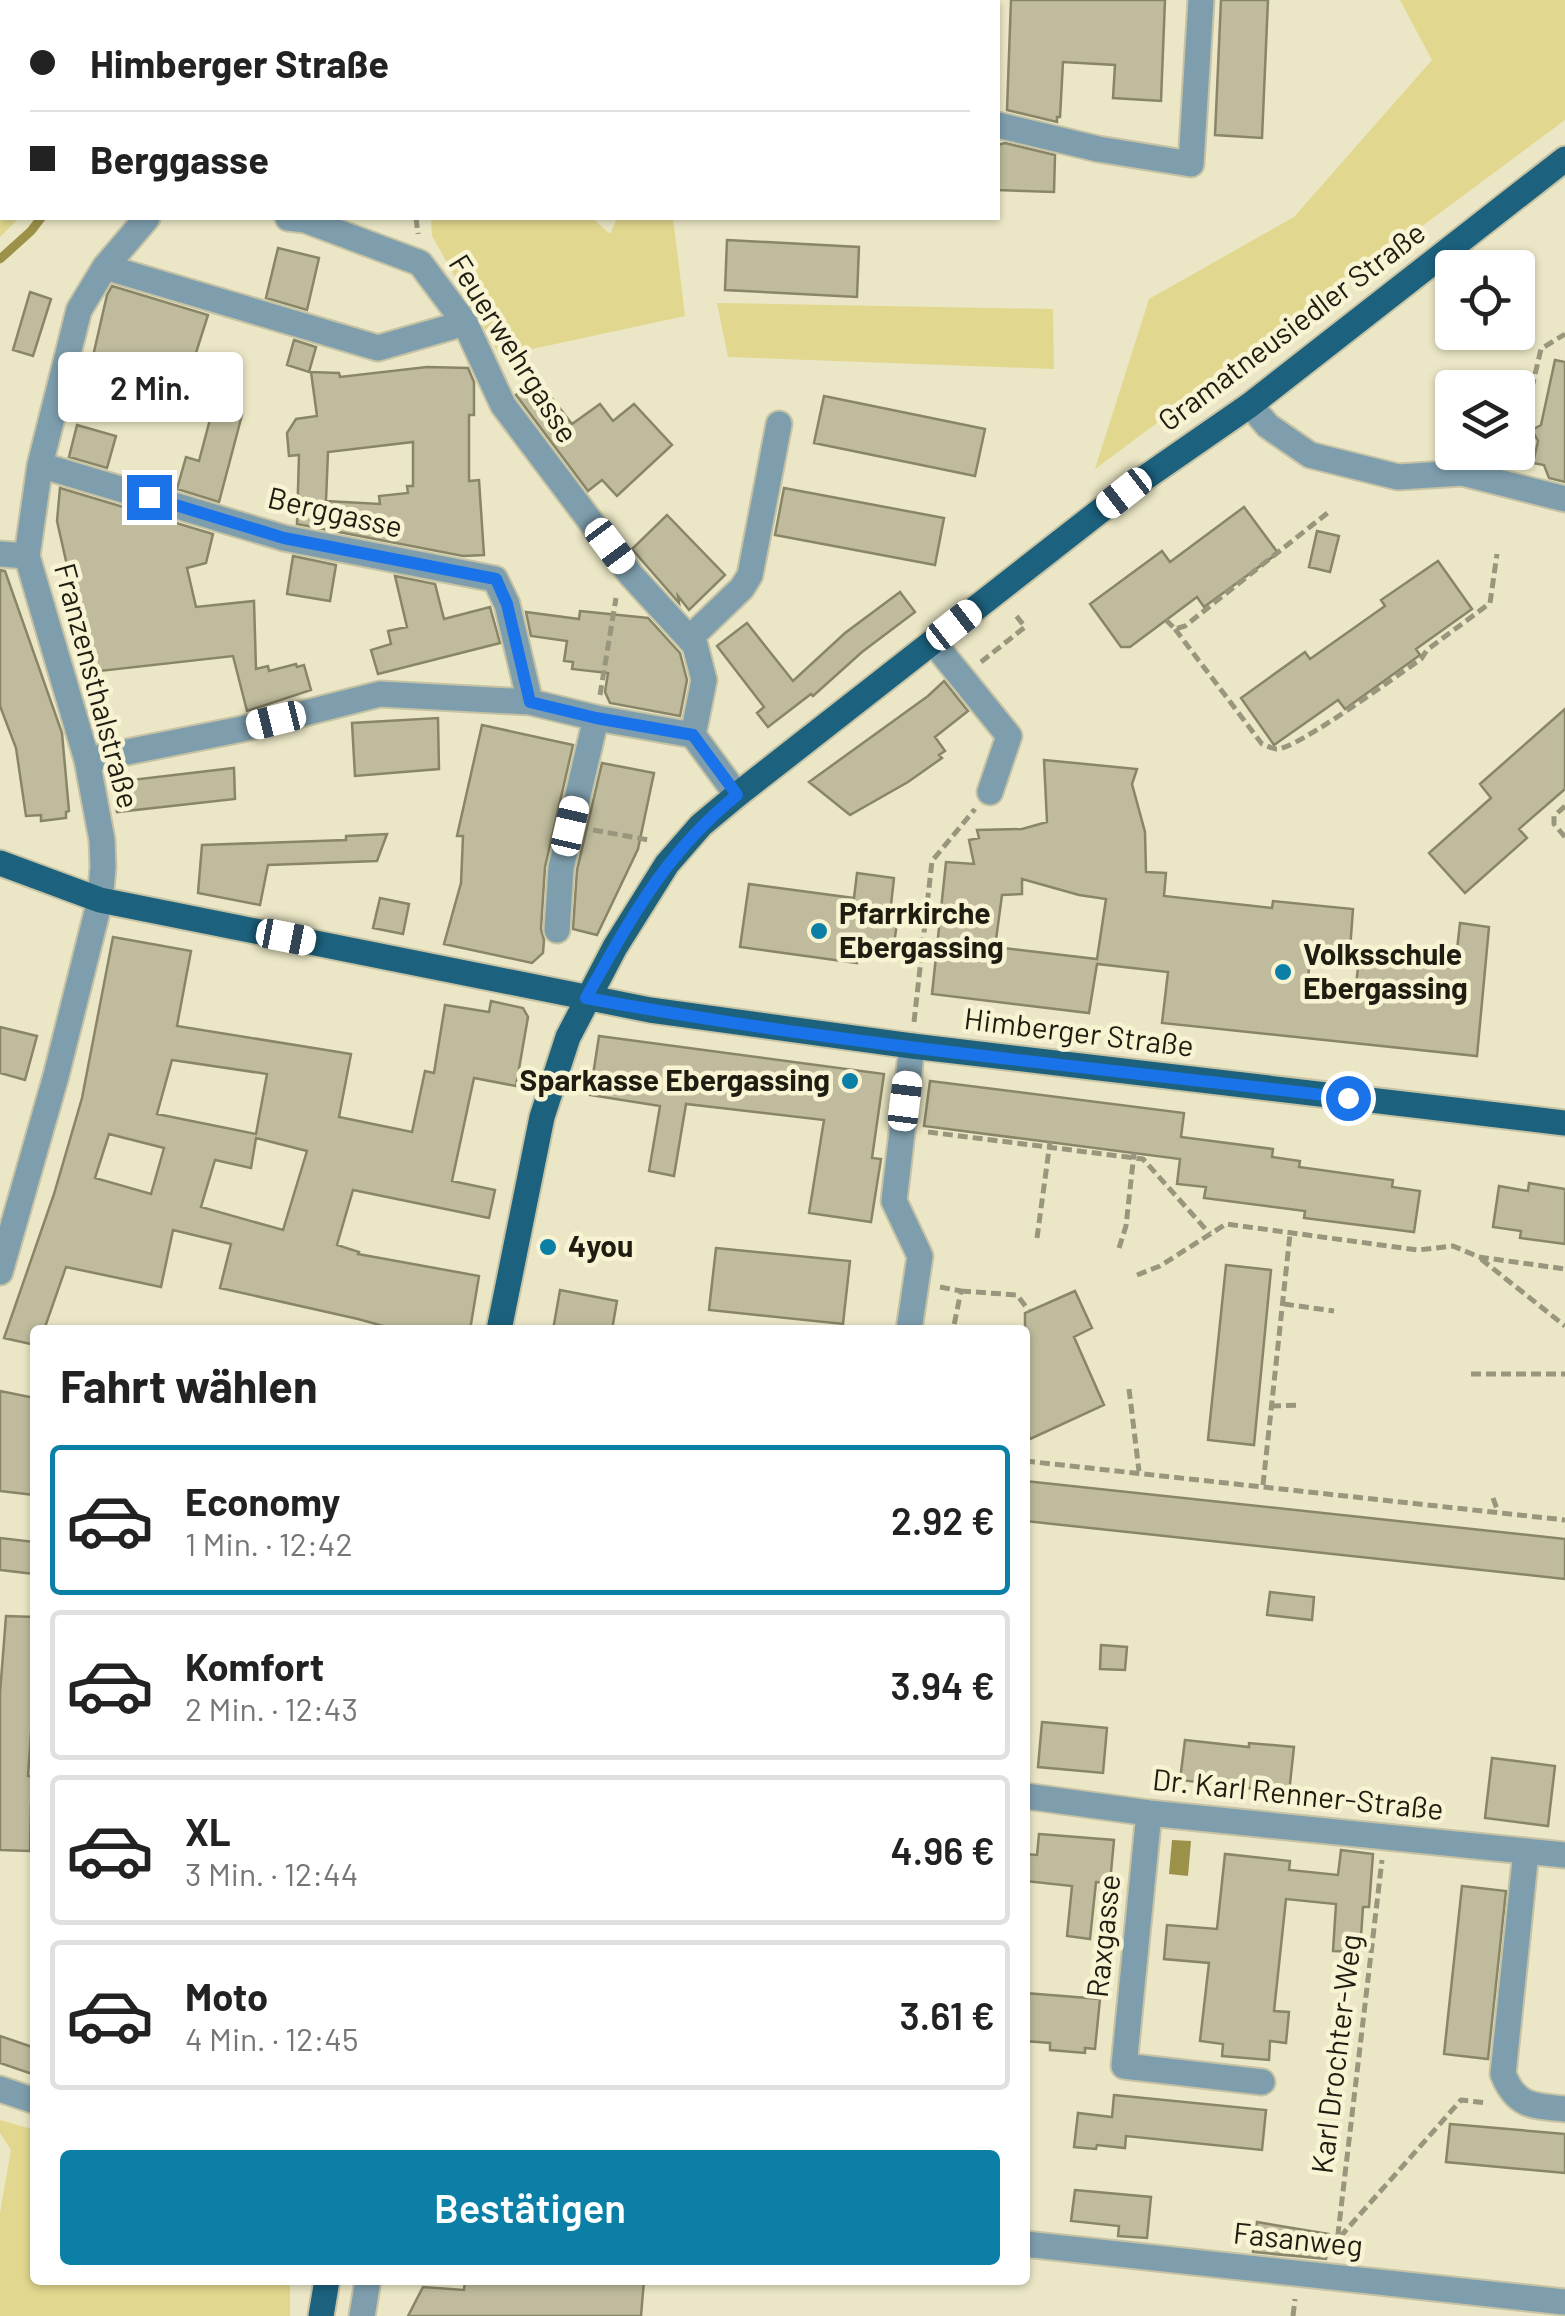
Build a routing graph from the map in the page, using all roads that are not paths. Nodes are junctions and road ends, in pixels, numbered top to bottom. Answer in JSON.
{"nodes":[{"id":1,"x":1201,"y":0,"type":"edge"},
{"id":2,"x":1000,"y":126,"type":"edge"},
{"id":3,"x":1565,"y":159,"type":"edge"},
{"id":4,"x":145,"y":220,"type":"edge"},
{"id":5,"x":306,"y":220,"type":"edge"},
{"id":6,"x":106,"y":267,"type":"junction"},
{"id":7,"x":464,"y":323,"type":"junction"},
{"id":8,"x":1250,"y":405,"type":"junction"},
{"id":9,"x":779,"y":424,"type":"dead end"},
{"id":10,"x":40,"y":465,"type":"junction"},
{"id":11,"x":1565,"y":499,"type":"edge"},
{"id":12,"x":0,"y":554,"type":"edge"},
{"id":13,"x":27,"y":556,"type":"junction"},
{"id":14,"x":690,"y":638,"type":"junction"},
{"id":15,"x":932,"y":642,"type":"junction"},
{"id":16,"x":530,"y":702,"type":"junction"},
{"id":17,"x":596,"y":718,"type":"junction"},
{"id":18,"x":693,"y":735,"type":"junction"},
{"id":19,"x":87,"y":760,"type":"junction"},
{"id":20,"x":990,"y":792,"type":"road end"},
{"id":21,"x":737,"y":795,"type":"junction"},
{"id":22,"x":0,"y":862,"type":"edge"},
{"id":23,"x":100,"y":900,"type":"junction"},
{"id":24,"x":556,"y":930,"type":"dead end"},
{"id":25,"x":586,"y":998,"type":"junction"},
{"id":26,"x":912,"y":1046,"type":"junction"},
{"id":27,"x":1565,"y":1123,"type":"edge"},
{"id":28,"x":0,"y":1272,"type":"edge"},
{"id":29,"x":500,"y":1325,"type":"edge"},
{"id":30,"x":909,"y":1325,"type":"edge"},
{"id":31,"x":1030,"y":1797,"type":"edge"},
{"id":32,"x":1149,"y":1812,"type":"junction"},
{"id":33,"x":1526,"y":1851,"type":"junction"},
{"id":34,"x":1565,"y":1856,"type":"edge"},
{"id":35,"x":1262,"y":2082,"type":"dead end"},
{"id":36,"x":0,"y":2089,"type":"edge"},
{"id":37,"x":30,"y":2099,"type":"edge"},
{"id":38,"x":1565,"y":2108,"type":"edge"},
{"id":39,"x":1030,"y":2245,"type":"edge"},
{"id":40,"x":326,"y":2285,"type":"edge"},
{"id":41,"x":367,"y":2285,"type":"edge"},
{"id":42,"x":1565,"y":2302,"type":"edge"},
{"id":43,"x":321,"y":2316,"type":"edge"},
{"id":44,"x":362,"y":2316,"type":"edge"}],
"edges":[{"from":1,"to":2,"type":"street"},
{"from":3,"to":8,"type":"main road","name":"Gramatneusiedler Straße"},
{"from":4,"to":6,"type":"street","name":"Franzensthalstraße"},
{"from":5,"to":7,"type":"street","name":"Feuerwehrgasse"},
{"from":6,"to":7,"type":"street"},
{"from":6,"to":10,"type":"street","name":"Franzensthalstraße"},
{"from":7,"to":14,"type":"street","name":"Feuerwehrgasse"},
{"from":8,"to":11,"type":"street"},
{"from":8,"to":15,"type":"main road","name":"Gramatneusiedler Straße"},
{"from":9,"to":14,"type":"street"},
{"from":10,"to":13,"type":"street","name":"Franzensthalstraße"},
{"from":10,"to":16,"type":"street","name":"Berggasse"},
{"from":12,"to":13,"type":"street"},
{"from":13,"to":19,"type":"street","name":"Franzensthalstraße"},
{"from":14,"to":18,"type":"street","name":"Feuerwehrgasse"},
{"from":15,"to":20,"type":"street"},
{"from":15,"to":21,"type":"main road","name":"Gramatneusiedler Straße"},
{"from":16,"to":17,"type":"street"},
{"from":16,"to":19,"type":"street"},
{"from":17,"to":18,"type":"street"},
{"from":17,"to":24,"type":"street"},
{"from":18,"to":21,"type":"street"},
{"from":19,"to":23,"type":"street","name":"Franzensthalstraße"},
{"from":21,"to":25,"type":"main road","name":"Gramatneusiedler Straße"},
{"from":22,"to":23,"type":"main road","name":"Himberger Straße"},
{"from":23,"to":25,"type":"main road","name":"Himberger Straße"},
{"from":23,"to":28,"type":"street","name":"Franzensthalstraße"},
{"from":25,"to":26,"type":"main road","name":"Himberger Straße"},
{"from":25,"to":29,"type":"main road","name":"Gramatneusiedler Straße"},
{"from":26,"to":27,"type":"main road","name":"Himberger Straße"},
{"from":26,"to":30,"type":"street"},
{"from":31,"to":32,"type":"street","name":"Dr. Karl Renner-Straße"},
{"from":32,"to":33,"type":"street","name":"Dr. Karl Renner-Straße"},
{"from":32,"to":35,"type":"street","name":"Raxgasse"},
{"from":33,"to":34,"type":"street","name":"Dr. Karl Renner-Straße"},
{"from":33,"to":38,"type":"street"},
{"from":36,"to":37,"type":"street"},
{"from":39,"to":42,"type":"street","name":"Fasanweg"},
{"from":40,"to":43,"type":"main road"},
{"from":41,"to":44,"type":"street"}]}
